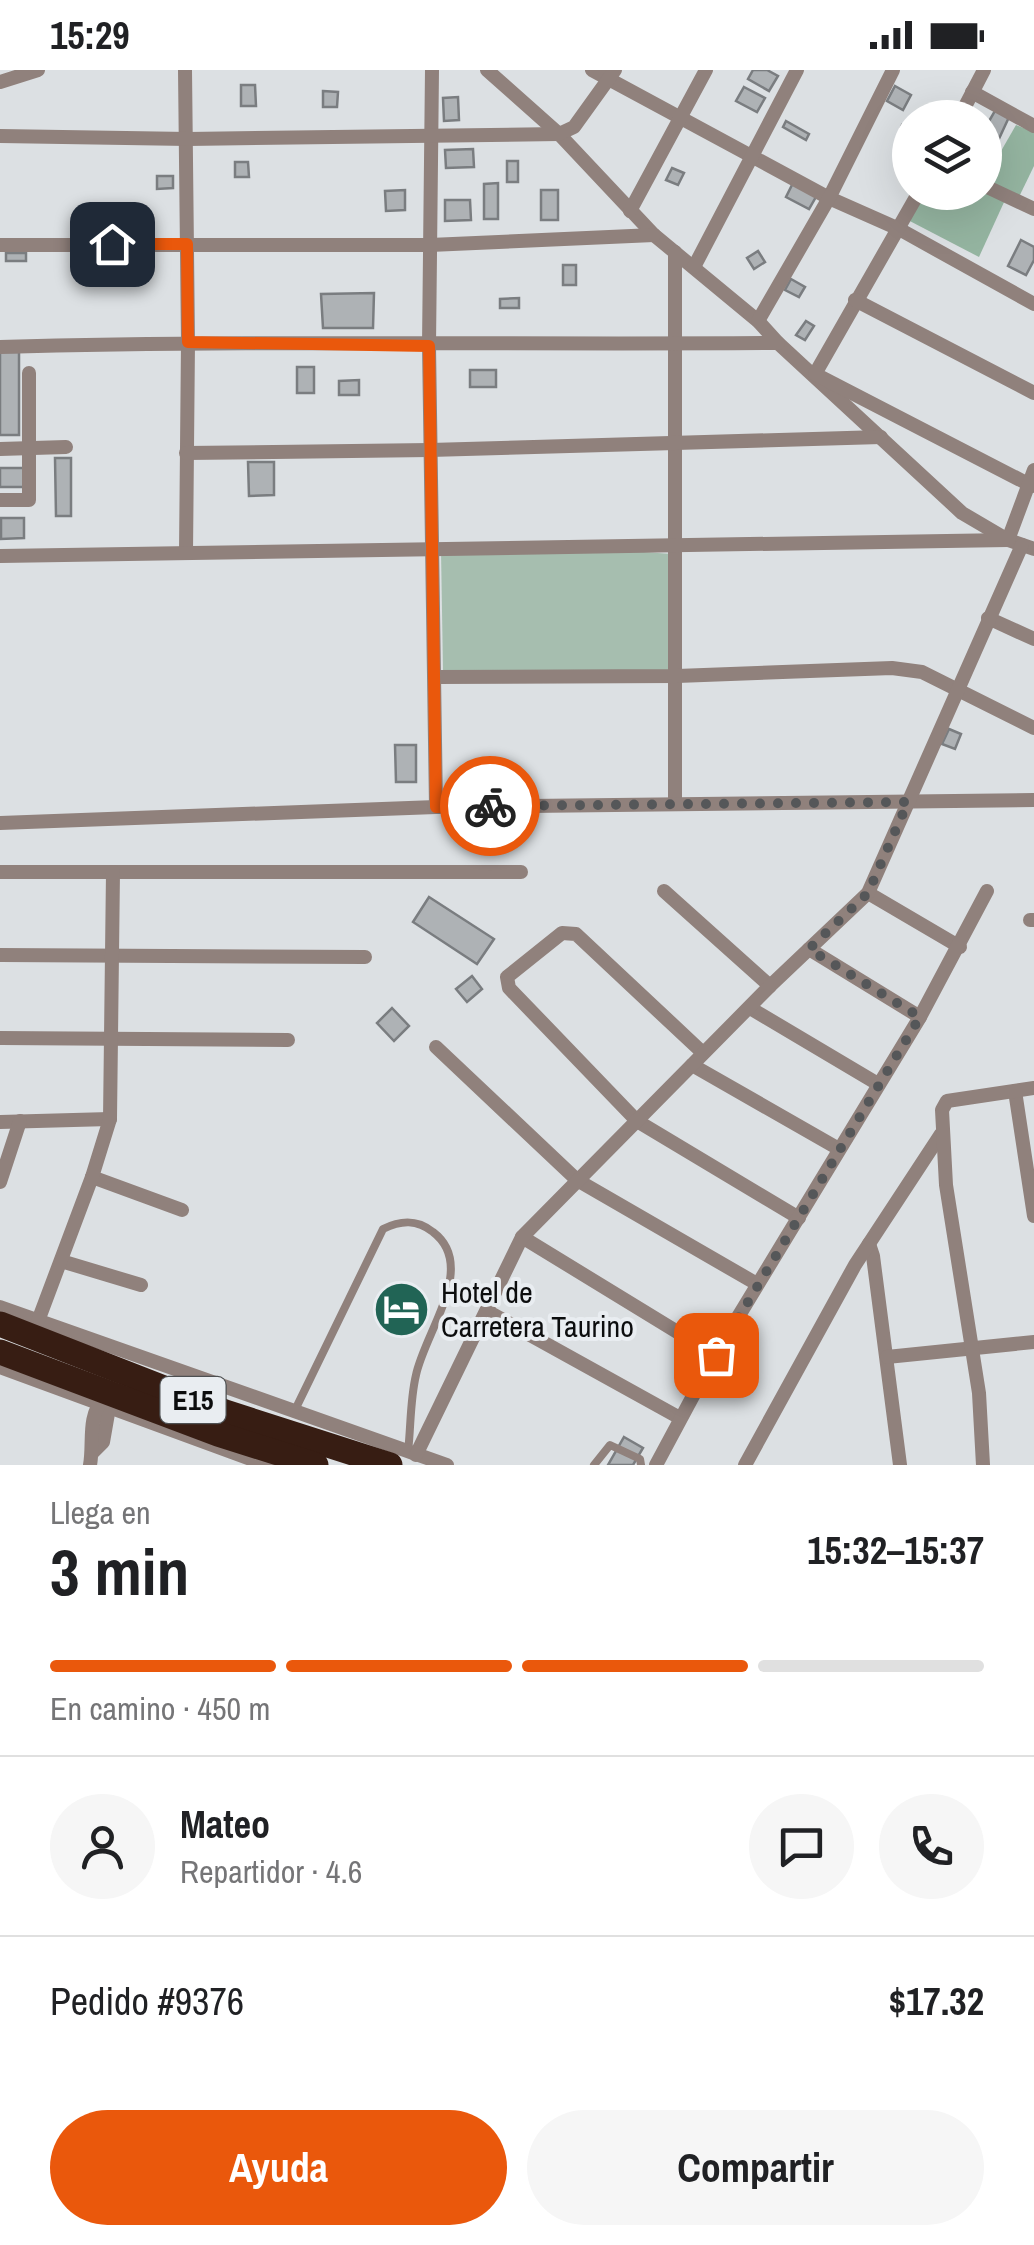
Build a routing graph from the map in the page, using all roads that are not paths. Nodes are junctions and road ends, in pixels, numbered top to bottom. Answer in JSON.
{"nodes":[{"id":1,"x":38,"y":70,"type":"edge"},
{"id":2,"x":185,"y":70,"type":"edge"},
{"id":3,"x":432,"y":70,"type":"edge"},
{"id":4,"x":487,"y":70,"type":"edge"},
{"id":5,"x":592,"y":70,"type":"edge"},
{"id":6,"x":706,"y":70,"type":"edge"},
{"id":7,"x":797,"y":70,"type":"edge"},
{"id":8,"x":893,"y":70,"type":"edge"},
{"id":9,"x":984,"y":70,"type":"edge"},
{"id":10,"x":612,"y":75,"type":"edge"},
{"id":11,"x":0,"y":82,"type":"edge"},
{"id":12,"x":972,"y":92,"type":"junction"},
{"id":13,"x":968,"y":100,"type":"edge"},
{"id":14,"x":681,"y":117,"type":"junction"},
{"id":15,"x":1034,"y":126,"type":"edge"},
{"id":16,"x":432,"y":133,"type":"junction"},
{"id":17,"x":559,"y":134,"type":"junction"},
{"id":18,"x":0,"y":136,"type":"edge"},
{"id":19,"x":188,"y":140,"type":"junction"},
{"id":20,"x":751,"y":154,"type":"junction"},
{"id":21,"x":1002,"y":194,"type":"edge"},
{"id":22,"x":830,"y":198,"type":"junction"},
{"id":23,"x":1034,"y":209,"type":"edge"},
{"id":24,"x":909,"y":210,"type":"edge"},
{"id":25,"x":630,"y":211,"type":"junction"},
{"id":26,"x":899,"y":229,"type":"junction"},
{"id":27,"x":654,"y":235,"type":"junction"},
{"id":28,"x":0,"y":244,"type":"edge"},
{"id":29,"x":187,"y":244,"type":"junction"},
{"id":30,"x":430,"y":244,"type":"junction"},
{"id":31,"x":674,"y":252,"type":"junction"},
{"id":32,"x":694,"y":267,"type":"junction"},
{"id":33,"x":855,"y":300,"type":"junction"},
{"id":34,"x":1034,"y":304,"type":"edge"},
{"id":35,"x":758,"y":322,"type":"junction"},
{"id":36,"x":188,"y":342,"type":"junction"},
{"id":37,"x":676,"y":344,"type":"junction"},
{"id":38,"x":778,"y":344,"type":"junction"},
{"id":39,"x":429,"y":346,"type":"junction"},
{"id":40,"x":0,"y":347,"type":"edge"},
{"id":41,"x":29,"y":373,"type":"dead end"},
{"id":42,"x":814,"y":374,"type":"junction"},
{"id":43,"x":1034,"y":393,"type":"edge"},
{"id":44,"x":880,"y":437,"type":"junction"},
{"id":45,"x":677,"y":444,"type":"junction"},
{"id":46,"x":66,"y":447,"type":"dead end"},
{"id":47,"x":0,"y":449,"type":"edge"},
{"id":48,"x":30,"y":449,"type":"junction"},
{"id":49,"x":430,"y":450,"type":"junction"},
{"id":50,"x":186,"y":453,"type":"junction"},
{"id":51,"x":1032,"y":480,"type":"edge"},
{"id":52,"x":0,"y":500,"type":"edge"},
{"id":53,"x":1021,"y":545,"type":"edge"},
{"id":54,"x":677,"y":546,"type":"junction"},
{"id":55,"x":431,"y":549,"type":"junction"},
{"id":56,"x":186,"y":553,"type":"junction"},
{"id":57,"x":0,"y":556,"type":"edge"},
{"id":58,"x":988,"y":618,"type":"junction"},
{"id":59,"x":1034,"y":638,"type":"edge"},
{"id":60,"x":677,"y":676,"type":"junction"},
{"id":61,"x":435,"y":677,"type":"junction"},
{"id":62,"x":956,"y":689,"type":"junction"},
{"id":63,"x":1034,"y":728,"type":"edge"},
{"id":64,"x":1034,"y":800,"type":"edge"},
{"id":65,"x":908,"y":802,"type":"junction"},
{"id":66,"x":675,"y":804,"type":"junction"},
{"id":67,"x":436,"y":807,"type":"junction"},
{"id":68,"x":0,"y":823,"type":"edge"},
{"id":69,"x":0,"y":872,"type":"edge"},
{"id":70,"x":113,"y":872,"type":"junction"},
{"id":71,"x":521,"y":872,"type":"dead end"},
{"id":72,"x":664,"y":891,"type":"dead end"},
{"id":73,"x":988,"y":892,"type":"dead end"},
{"id":74,"x":868,"y":893,"type":"junction"},
{"id":75,"x":960,"y":947,"type":"junction"},
{"id":76,"x":809,"y":949,"type":"junction"},
{"id":77,"x":0,"y":956,"type":"edge"},
{"id":78,"x":112,"y":956,"type":"junction"},
{"id":79,"x":365,"y":957,"type":"dead end"},
{"id":80,"x":770,"y":986,"type":"junction"},
{"id":81,"x":750,"y":1008,"type":"junction"},
{"id":82,"x":920,"y":1017,"type":"junction"},
{"id":83,"x":114,"y":1037,"type":"junction"},
{"id":84,"x":0,"y":1038,"type":"edge"},
{"id":85,"x":288,"y":1040,"type":"dead end"},
{"id":86,"x":436,"y":1047,"type":"dead end"},
{"id":87,"x":698,"y":1059,"type":"junction"},
{"id":88,"x":878,"y":1084,"type":"junction"},
{"id":89,"x":1034,"y":1088,"type":"edge"},
{"id":90,"x":1015,"y":1090,"type":"junction"},
{"id":91,"x":110,"y":1119,"type":"junction"},
{"id":92,"x":637,"y":1121,"type":"junction"},
{"id":93,"x":0,"y":1122,"type":"edge"},
{"id":94,"x":20,"y":1122,"type":"junction"},
{"id":95,"x":941,"y":1134,"type":"junction"},
{"id":96,"x":839,"y":1149,"type":"junction"},
{"id":97,"x":92,"y":1177,"type":"junction"},
{"id":98,"x":577,"y":1180,"type":"junction"},
{"id":99,"x":0,"y":1182,"type":"edge"},
{"id":100,"x":182,"y":1210,"type":"dead end"},
{"id":101,"x":1034,"y":1216,"type":"edge"},
{"id":102,"x":799,"y":1218,"type":"junction"},
{"id":103,"x":522,"y":1237,"type":"junction"},
{"id":104,"x":868,"y":1244,"type":"junction"},
{"id":105,"x":61,"y":1261,"type":"junction"},
{"id":106,"x":757,"y":1284,"type":"junction"},
{"id":107,"x":140,"y":1286,"type":"dead end"},
{"id":108,"x":0,"y":1307,"type":"edge"},
{"id":109,"x":487,"y":1311,"type":"junction"},
{"id":110,"x":38,"y":1321,"type":"junction"},
{"id":111,"x":0,"y":1324,"type":"edge"},
{"id":112,"x":1034,"y":1342,"type":"edge"},
{"id":113,"x":972,"y":1348,"type":"junction"},
{"id":114,"x":0,"y":1352,"type":"edge"},
{"id":115,"x":716,"y":1355,"type":"junction"},
{"id":116,"x":887,"y":1357,"type":"junction"},
{"id":117,"x":0,"y":1368,"type":"edge"},
{"id":118,"x":113,"y":1386,"type":"junction"},
{"id":119,"x":294,"y":1412,"type":"junction"},
{"id":120,"x":680,"y":1418,"type":"junction"},
{"id":121,"x":405,"y":1457,"type":"edge"},
{"id":122,"x":92,"y":1458,"type":"edge"},
{"id":123,"x":267,"y":1465,"type":"edge"},
{"id":124,"x":316,"y":1465,"type":"edge"},
{"id":125,"x":447,"y":1465,"type":"edge"},
{"id":126,"x":594,"y":1465,"type":"edge"},
{"id":127,"x":641,"y":1465,"type":"edge"},
{"id":128,"x":656,"y":1465,"type":"edge"},
{"id":129,"x":745,"y":1465,"type":"edge"},
{"id":130,"x":900,"y":1465,"type":"edge"},
{"id":131,"x":983,"y":1465,"type":"edge"}],
"edges":[{"from":1,"to":11,"type":"street"},
{"from":2,"to":19,"type":"street"},
{"from":3,"to":16,"type":"street"},
{"from":4,"to":17,"type":"street"},
{"from":5,"to":10,"type":"street"},
{"from":6,"to":14,"type":"street"},
{"from":7,"to":20,"type":"street"},
{"from":8,"to":22,"type":"street"},
{"from":9,"to":12,"type":"street"},
{"from":10,"to":14,"type":"street"},
{"from":10,"to":17,"type":"street"},
{"from":12,"to":13,"type":"street"},
{"from":12,"to":15,"type":"street"},
{"from":14,"to":20,"type":"street"},
{"from":14,"to":25,"type":"street"},
{"from":16,"to":17,"type":"street"},
{"from":16,"to":19,"type":"street"},
{"from":16,"to":30,"type":"street"},
{"from":17,"to":25,"type":"street"},
{"from":18,"to":19,"type":"street"},
{"from":19,"to":29,"type":"street"},
{"from":20,"to":22,"type":"street"},
{"from":20,"to":32,"type":"street"},
{"from":21,"to":23,"type":"street"},
{"from":22,"to":26,"type":"street"},
{"from":22,"to":35,"type":"street"},
{"from":24,"to":26,"type":"street"},
{"from":25,"to":27,"type":"street"},
{"from":26,"to":33,"type":"street"},
{"from":26,"to":34,"type":"street"},
{"from":27,"to":30,"type":"street"},
{"from":27,"to":31,"type":"street"},
{"from":28,"to":29,"type":"street"},
{"from":29,"to":30,"type":"street"},
{"from":29,"to":36,"type":"street"},
{"from":30,"to":39,"type":"street"},
{"from":31,"to":32,"type":"street"},
{"from":31,"to":37,"type":"street"},
{"from":32,"to":35,"type":"street"},
{"from":33,"to":42,"type":"street"},
{"from":33,"to":43,"type":"street"},
{"from":35,"to":38,"type":"street"},
{"from":36,"to":39,"type":"street"},
{"from":36,"to":40,"type":"street"},
{"from":36,"to":50,"type":"street"},
{"from":37,"to":38,"type":"street"},
{"from":37,"to":39,"type":"street"},
{"from":37,"to":45,"type":"street"},
{"from":38,"to":42,"type":"street"},
{"from":39,"to":49,"type":"street"},
{"from":41,"to":48,"type":"street"},
{"from":42,"to":44,"type":"street"},
{"from":42,"to":51,"type":"street"},
{"from":44,"to":45,"type":"street"},
{"from":44,"to":53,"type":"street"},
{"from":45,"to":49,"type":"street"},
{"from":45,"to":54,"type":"street"},
{"from":46,"to":48,"type":"street"},
{"from":47,"to":48,"type":"street"},
{"from":48,"to":52,"type":"street"},
{"from":49,"to":50,"type":"street"},
{"from":49,"to":55,"type":"street"},
{"from":50,"to":56,"type":"street"},
{"from":51,"to":53,"type":"street"},
{"from":53,"to":54,"type":"street"},
{"from":53,"to":58,"type":"street"},
{"from":54,"to":55,"type":"street"},
{"from":54,"to":60,"type":"street"},
{"from":55,"to":56,"type":"street"},
{"from":55,"to":61,"type":"street"},
{"from":56,"to":57,"type":"street"},
{"from":58,"to":59,"type":"street"},
{"from":58,"to":62,"type":"street"},
{"from":60,"to":61,"type":"street"},
{"from":60,"to":62,"type":"street"},
{"from":60,"to":66,"type":"street"},
{"from":61,"to":67,"type":"street"},
{"from":62,"to":63,"type":"street"},
{"from":62,"to":65,"type":"street"},
{"from":64,"to":65,"type":"street"},
{"from":65,"to":66,"type":"street"},
{"from":65,"to":74,"type":"street"},
{"from":66,"to":67,"type":"street"},
{"from":67,"to":68,"type":"street"},
{"from":69,"to":70,"type":"street"},
{"from":70,"to":71,"type":"street"},
{"from":70,"to":78,"type":"street"},
{"from":72,"to":80,"type":"street"},
{"from":73,"to":75,"type":"street"},
{"from":74,"to":75,"type":"street"},
{"from":74,"to":76,"type":"street"},
{"from":75,"to":82,"type":"street"},
{"from":76,"to":80,"type":"street"},
{"from":76,"to":82,"type":"street"},
{"from":77,"to":78,"type":"street"},
{"from":78,"to":79,"type":"street"},
{"from":78,"to":83,"type":"street"},
{"from":80,"to":81,"type":"street"},
{"from":81,"to":87,"type":"street"},
{"from":81,"to":88,"type":"street"},
{"from":82,"to":88,"type":"street"},
{"from":83,"to":84,"type":"street"},
{"from":83,"to":85,"type":"street"},
{"from":83,"to":91,"type":"street"},
{"from":86,"to":98,"type":"street"},
{"from":87,"to":92,"type":"street"},
{"from":87,"to":92,"type":"street"},
{"from":87,"to":96,"type":"street"},
{"from":88,"to":96,"type":"street"},
{"from":89,"to":90,"type":"street"},
{"from":90,"to":95,"type":"street"},
{"from":90,"to":101,"type":"street"},
{"from":91,"to":94,"type":"street"},
{"from":91,"to":97,"type":"street"},
{"from":92,"to":98,"type":"street"},
{"from":92,"to":102,"type":"street"},
{"from":93,"to":94,"type":"street"},
{"from":94,"to":99,"type":"street"},
{"from":95,"to":104,"type":"street"},
{"from":95,"to":113,"type":"street"},
{"from":96,"to":102,"type":"street"},
{"from":97,"to":100,"type":"street"},
{"from":97,"to":105,"type":"street"},
{"from":98,"to":103,"type":"street"},
{"from":98,"to":106,"type":"street"},
{"from":102,"to":106,"type":"street"},
{"from":103,"to":109,"type":"street"},
{"from":103,"to":115,"type":"street"},
{"from":104,"to":116,"type":"street"},
{"from":104,"to":129,"type":"street"},
{"from":105,"to":107,"type":"street"},
{"from":105,"to":110,"type":"street"},
{"from":106,"to":115,"type":"street"},
{"from":108,"to":110,"type":"street"},
{"from":109,"to":120,"type":"street"},
{"from":109,"to":121,"type":"street"},
{"from":110,"to":118,"type":"street"},
{"from":111,"to":118,"type":"highway","number":"E15"},
{"from":112,"to":113,"type":"street"},
{"from":113,"to":116,"type":"street"},
{"from":113,"to":131,"type":"street"},
{"from":114,"to":118,"type":"highway","number":"E15"},
{"from":115,"to":120,"type":"street"},
{"from":116,"to":130,"type":"street"},
{"from":117,"to":118,"type":"street"},
{"from":118,"to":119,"type":"street"},
{"from":118,"to":121,"type":"highway","number":"E15"},
{"from":118,"to":122,"type":"street"},
{"from":118,"to":123,"type":"street"},
{"from":118,"to":124,"type":"highway","number":"E15"},
{"from":119,"to":121,"type":"street"},
{"from":119,"to":121,"type":"lane"},
{"from":120,"to":128,"type":"street"},
{"from":121,"to":125,"type":"street"},
{"from":126,"to":127,"type":"lane"}]}
